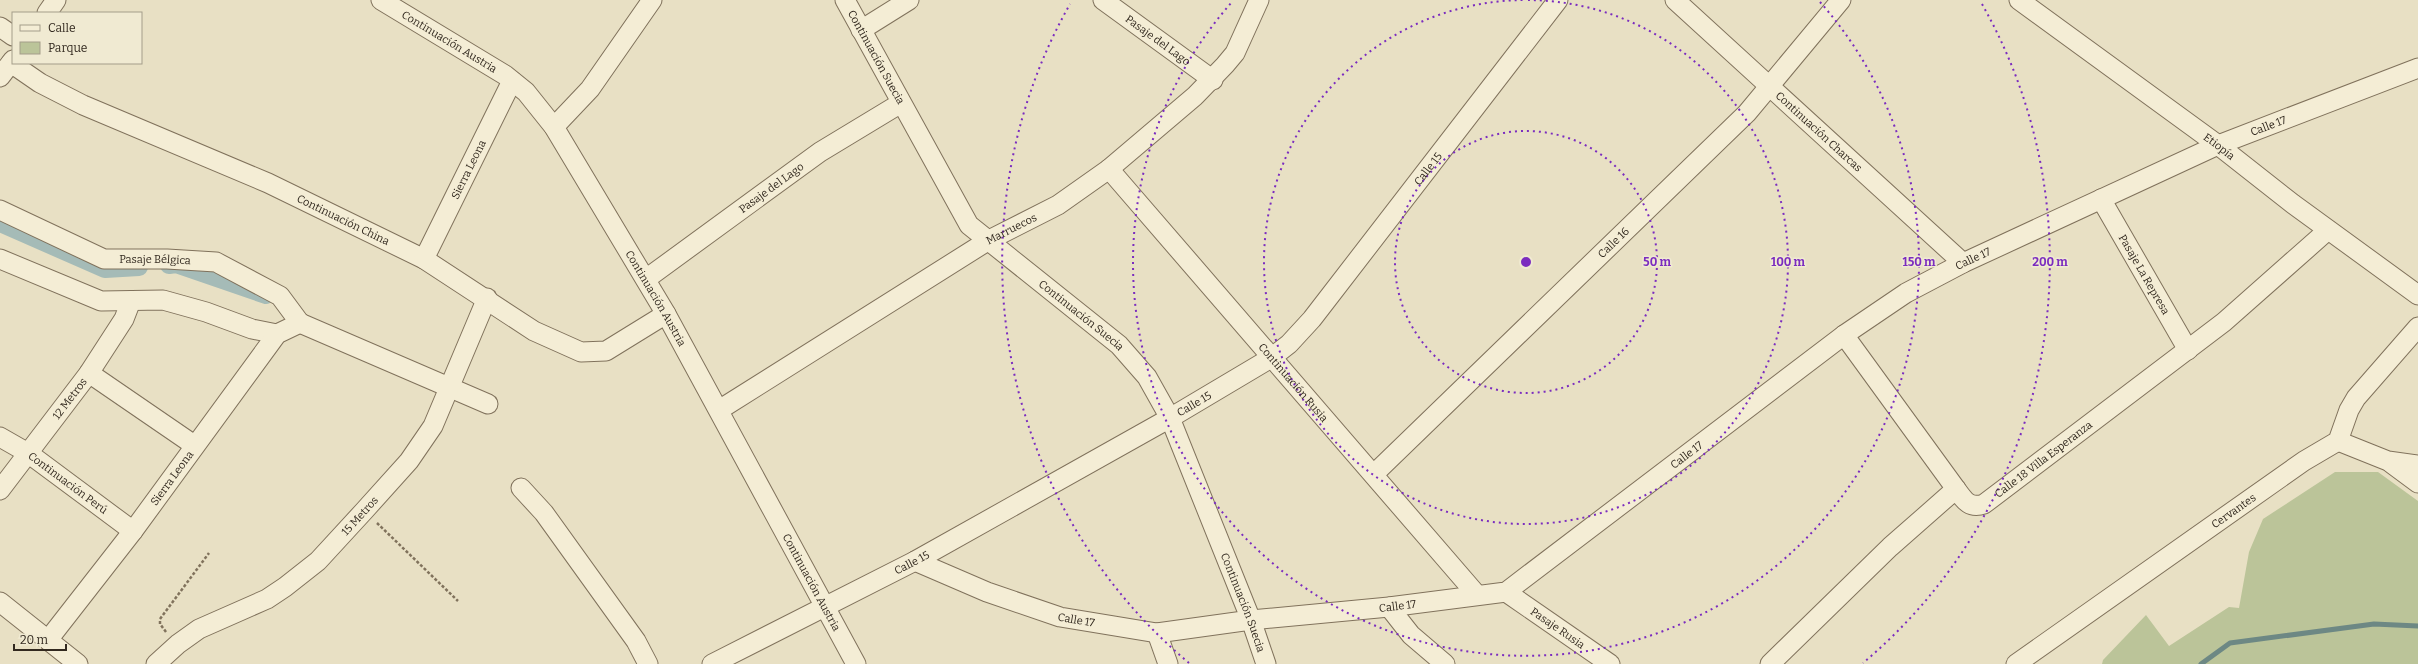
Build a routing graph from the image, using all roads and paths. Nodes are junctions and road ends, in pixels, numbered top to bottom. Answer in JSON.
{"nodes":[{"id":1,"x":56,"y":0,"type":"edge"},
{"id":2,"x":381,"y":0,"type":"edge"},
{"id":3,"x":652,"y":0,"type":"edge"},
{"id":4,"x":845,"y":0,"type":"edge"},
{"id":5,"x":909,"y":0,"type":"edge"},
{"id":6,"x":1103,"y":0,"type":"edge"},
{"id":7,"x":1259,"y":0,"type":"edge"},
{"id":8,"x":1558,"y":0,"type":"edge"},
{"id":9,"x":1674,"y":0,"type":"edge"},
{"id":10,"x":1841,"y":0,"type":"edge"},
{"id":11,"x":2018,"y":0,"type":"edge"},
{"id":12,"x":48,"y":12,"type":"edge"},
{"id":13,"x":0,"y":27,"type":"edge"},
{"id":14,"x":861,"y":30,"type":"junction"},
{"id":15,"x":12,"y":35,"type":"edge"},
{"id":16,"x":8,"y":67,"type":"edge"},
{"id":17,"x":2418,"y":68,"type":"edge"},
{"id":18,"x":1213,"y":80,"type":"junction"},
{"id":19,"x":512,"y":81,"type":"junction"},
{"id":20,"x":1770,"y":87,"type":"junction"},
{"id":21,"x":901,"y":102,"type":"junction"},
{"id":22,"x":554,"y":127,"type":"junction"},
{"id":23,"x":2218,"y":145,"type":"junction"},
{"id":24,"x":1109,"y":169,"type":"junction"},
{"id":25,"x":2101,"y":199,"type":"junction"},
{"id":26,"x":0,"y":210,"type":"edge"},
{"id":27,"x":2328,"y":230,"type":"junction"},
{"id":28,"x":989,"y":240,"type":"junction"},
{"id":29,"x":0,"y":259,"type":"edge"},
{"id":30,"x":424,"y":259,"type":"junction"},
{"id":31,"x":1963,"y":263,"type":"junction"},
{"id":32,"x":646,"y":279,"type":"junction"},
{"id":33,"x":2418,"y":295,"type":"edge"},
{"id":34,"x":486,"y":298,"type":"junction"},
{"id":35,"x":131,"y":301,"type":"junction"},
{"id":36,"x":666,"y":314,"type":"junction"},
{"id":37,"x":300,"y":323,"type":"junction"},
{"id":38,"x":2418,"y":327,"type":"edge"},
{"id":39,"x":277,"y":334,"type":"junction"},
{"id":40,"x":1844,"y":335,"type":"junction"},
{"id":41,"x":2188,"y":350,"type":"junction"},
{"id":42,"x":1271,"y":358,"type":"junction"},
{"id":43,"x":89,"y":373,"type":"junction"},
{"id":44,"x":451,"y":387,"type":"junction"},
{"id":45,"x":488,"y":404,"type":"dead end"},
{"id":46,"x":719,"y":410,"type":"junction"},
{"id":47,"x":1170,"y":418,"type":"junction"},
{"id":48,"x":0,"y":437,"type":"edge"},
{"id":49,"x":2338,"y":441,"type":"junction"},
{"id":50,"x":194,"y":445,"type":"junction"},
{"id":51,"x":28,"y":453,"type":"junction"},
{"id":52,"x":2388,"y":461,"type":"junction"},
{"id":53,"x":2418,"y":465,"type":"edge"},
{"id":54,"x":1374,"y":474,"type":"junction"},
{"id":55,"x":2418,"y":482,"type":"edge"},
{"id":56,"x":520,"y":488,"type":"dead end"},
{"id":57,"x":1956,"y":489,"type":"junction"},
{"id":58,"x":0,"y":490,"type":"edge"},
{"id":59,"x":364,"y":512,"type":"junction"},
{"id":60,"x":133,"y":531,"type":"junction"},
{"id":61,"x":209,"y":553,"type":"dead end"},
{"id":62,"x":915,"y":561,"type":"junction"},
{"id":63,"x":1506,"y":592,"type":"junction"},
{"id":64,"x":1477,"y":595,"type":"junction"},
{"id":65,"x":0,"y":602,"type":"edge"},
{"id":66,"x":458,"y":602,"type":"dead end"},
{"id":67,"x":1389,"y":607,"type":"junction"},
{"id":68,"x":825,"y":608,"type":"junction"},
{"id":69,"x":1251,"y":620,"type":"junction"},
{"id":70,"x":1157,"y":633,"type":"junction"},
{"id":71,"x":48,"y":640,"type":"junction"},
{"id":72,"x":178,"y":644,"type":"junction"},
{"id":73,"x":78,"y":664,"type":"edge"},
{"id":74,"x":156,"y":664,"type":"edge"},
{"id":75,"x":648,"y":664,"type":"edge"},
{"id":76,"x":712,"y":664,"type":"edge"},
{"id":77,"x":856,"y":664,"type":"edge"},
{"id":78,"x":1168,"y":664,"type":"edge"},
{"id":79,"x":1266,"y":664,"type":"edge"},
{"id":80,"x":1445,"y":664,"type":"edge"},
{"id":81,"x":1610,"y":664,"type":"edge"},
{"id":82,"x":1770,"y":664,"type":"edge"},
{"id":83,"x":2016,"y":664,"type":"edge"}],
"edges":[{"from":1,"to":12,"type":"street"},
{"from":2,"to":19,"type":"street","name":"Continuación Austria"},
{"from":3,"to":22,"type":"street"},
{"from":4,"to":14,"type":"street","name":"Continuación Suecia"},
{"from":5,"to":14,"type":"street"},
{"from":6,"to":18,"type":"street","name":"Pasaje del Lago"},
{"from":7,"to":18,"type":"street","name":"Marruecos"},
{"from":8,"to":42,"type":"street","name":"Calle 15"},
{"from":9,"to":20,"type":"street","name":"Continuación Charcas"},
{"from":10,"to":20,"type":"street","name":"Calle 16"},
{"from":11,"to":23,"type":"street","name":"Etiopía"},
{"from":13,"to":15,"type":"street"},
{"from":14,"to":21,"type":"street","name":"Continuación Suecia"},
{"from":16,"to":30,"type":"street","name":"Continuación China"},
{"from":17,"to":23,"type":"street","name":"Calle 17"},
{"from":18,"to":24,"type":"street","name":"Marruecos"},
{"from":19,"to":22,"type":"street","name":"Continuación Austria"},
{"from":19,"to":30,"type":"street","name":"Sierra Leona"},
{"from":20,"to":31,"type":"street","name":"Continuación Charcas"},
{"from":20,"to":54,"type":"street","name":"Calle 16"},
{"from":21,"to":28,"type":"street","name":"Continuación Suecia"},
{"from":21,"to":32,"type":"street","name":"Pasaje del Lago"},
{"from":22,"to":32,"type":"street","name":"Continuación Austria"},
{"from":23,"to":25,"type":"street","name":"Calle 17"},
{"from":23,"to":27,"type":"street","name":"Etiopía"},
{"from":24,"to":28,"type":"street","name":"Marruecos"},
{"from":24,"to":42,"type":"street","name":"Continuación Rusia"},
{"from":25,"to":31,"type":"street","name":"Calle 17"},
{"from":25,"to":41,"type":"street","name":"Pasaje La Represa"},
{"from":26,"to":37,"type":"street","name":"Pasaje Bélgica"},
{"from":27,"to":33,"type":"street","name":"Etiopía"},
{"from":27,"to":41,"type":"street","name":"Calle 18 Villa Esperanza"},
{"from":28,"to":46,"type":"street","name":"Marruecos"},
{"from":28,"to":47,"type":"street","name":"Continuación Suecia"},
{"from":29,"to":35,"type":"street"},
{"from":30,"to":34,"type":"street","name":"Continuación China"},
{"from":31,"to":40,"type":"street","name":"Calle 17"},
{"from":32,"to":36,"type":"street","name":"Continuación Austria"},
{"from":34,"to":36,"type":"street","name":"Continuación China"},
{"from":34,"to":44,"type":"street","name":"15 Metros"},
{"from":35,"to":39,"type":"street"},
{"from":35,"to":43,"type":"street","name":"12 Metros"},
{"from":36,"to":46,"type":"street","name":"Continuación Austria"},
{"from":37,"to":39,"type":"street","name":"Sierra Leona"},
{"from":37,"to":44,"type":"street"},
{"from":38,"to":49,"type":"street"},
{"from":39,"to":50,"type":"street","name":"Sierra Leona"},
{"from":40,"to":57,"type":"street"},
{"from":40,"to":63,"type":"street","name":"Calle 17"},
{"from":41,"to":57,"type":"street","name":"Calle 18 Villa Esperanza"},
{"from":42,"to":47,"type":"street","name":"Calle 15"},
{"from":42,"to":54,"type":"street","name":"Continuación Rusia"},
{"from":43,"to":50,"type":"street"},
{"from":43,"to":51,"type":"street","name":"12 Metros"},
{"from":44,"to":45,"type":"street"},
{"from":44,"to":59,"type":"street","name":"15 Metros"},
{"from":46,"to":68,"type":"street","name":"Continuación Austria"},
{"from":47,"to":62,"type":"street","name":"Calle 15"},
{"from":47,"to":69,"type":"street","name":"Continuación Suecia"},
{"from":48,"to":51,"type":"street","name":"Continuación Perú"},
{"from":49,"to":52,"type":"street"},
{"from":49,"to":83,"type":"street","name":"Cervantes"},
{"from":50,"to":60,"type":"street","name":"Sierra Leona"},
{"from":51,"to":58,"type":"street","name":"12 Metros"},
{"from":51,"to":60,"type":"street","name":"Continuación Perú"},
{"from":52,"to":53,"type":"street"},
{"from":52,"to":55,"type":"street"},
{"from":54,"to":64,"type":"street","name":"Continuación Rusia"},
{"from":56,"to":75,"type":"street"},
{"from":57,"to":82,"type":"street"},
{"from":59,"to":66,"type":"path"},
{"from":59,"to":72,"type":"street","name":"15 Metros"},
{"from":60,"to":71,"type":"street","name":"Sierra Leona"},
{"from":61,"to":72,"type":"path"},
{"from":62,"to":68,"type":"street","name":"Calle 15"},
{"from":62,"to":70,"type":"street","name":"Calle 17"},
{"from":63,"to":64,"type":"street","name":"Calle 17"},
{"from":63,"to":81,"type":"street","name":"Pasaje Rusia"},
{"from":64,"to":67,"type":"street","name":"Calle 17"},
{"from":65,"to":71,"type":"street"},
{"from":67,"to":69,"type":"street","name":"Calle 17"},
{"from":67,"to":80,"type":"street"},
{"from":68,"to":76,"type":"street","name":"Calle 15"},
{"from":68,"to":77,"type":"street","name":"Continuación Austria"},
{"from":69,"to":70,"type":"street","name":"Calle 17"},
{"from":69,"to":79,"type":"street","name":"Continuación Suecia"},
{"from":70,"to":78,"type":"street"},
{"from":71,"to":73,"type":"street"},
{"from":72,"to":74,"type":"street","name":"15 Metros"}]}
